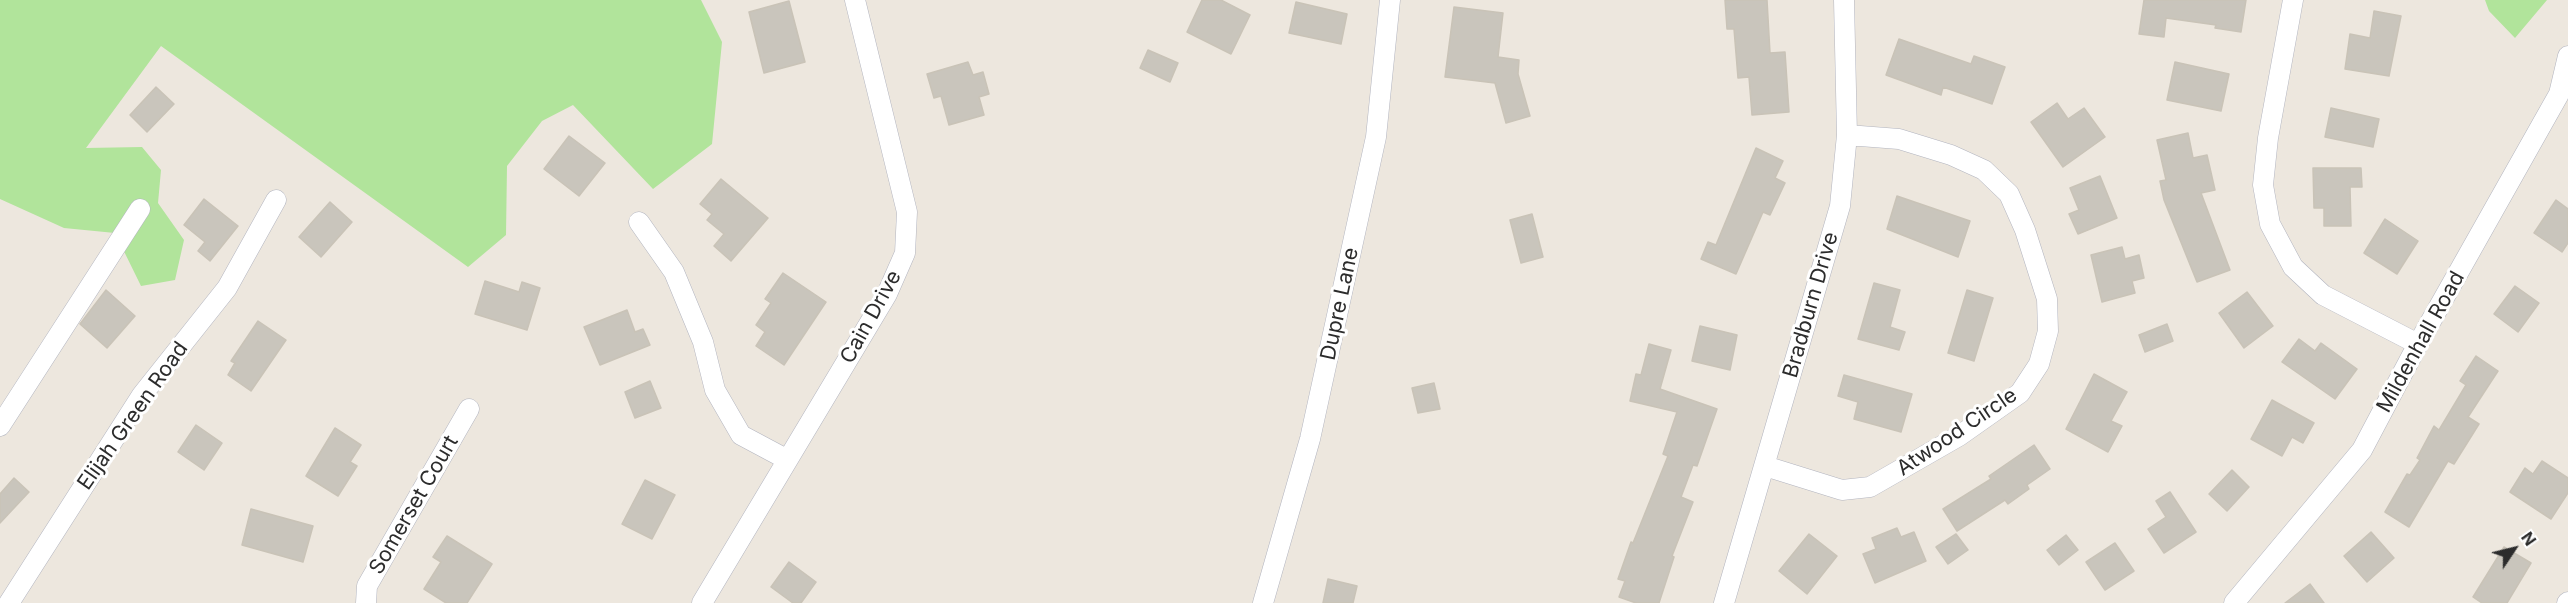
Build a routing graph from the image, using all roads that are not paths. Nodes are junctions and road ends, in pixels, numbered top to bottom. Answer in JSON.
{"nodes":[{"id":1,"x":855,"y":0,"type":"edge"},
{"id":2,"x":1390,"y":0,"type":"edge"},
{"id":3,"x":1844,"y":0,"type":"edge"},
{"id":4,"x":2293,"y":0,"type":"edge"},
{"id":5,"x":2568,"y":56,"type":"edge"},
{"id":6,"x":1847,"y":135,"type":"junction"},
{"id":7,"x":276,"y":200,"type":"dead end"},
{"id":8,"x":140,"y":209,"type":"dead end"},
{"id":9,"x":639,"y":222,"type":"dead end"},
{"id":10,"x":2418,"y":344,"type":"junction"},
{"id":11,"x":469,"y":409,"type":"dead end"},
{"id":12,"x":0,"y":426,"type":"edge"},
{"id":13,"x":786,"y":459,"type":"junction"},
{"id":14,"x":1765,"y":466,"type":"junction"},
{"id":15,"x":9,"y":603,"type":"edge"},
{"id":16,"x":366,"y":603,"type":"edge"},
{"id":17,"x":702,"y":603,"type":"edge"},
{"id":18,"x":1263,"y":603,"type":"edge"},
{"id":19,"x":1724,"y":603,"type":"edge"},
{"id":20,"x":2234,"y":603,"type":"edge"}],
"edges":[{"from":1,"to":13,"type":"street","name":"Cain Drive"},
{"from":2,"to":18,"type":"street","name":"Dupre Lane"},
{"from":3,"to":6,"type":"street","name":"Bradburn Drive"},
{"from":4,"to":10,"type":"street"},
{"from":5,"to":10,"type":"street","name":"Mildenhall Road"},
{"from":6,"to":14,"type":"street","name":"Bradburn Drive"},
{"from":6,"to":14,"type":"street","name":"Atwood Circle"},
{"from":7,"to":15,"type":"street","name":"Elijah Green Road"},
{"from":8,"to":12,"type":"street"},
{"from":9,"to":13,"type":"street"},
{"from":10,"to":20,"type":"street","name":"Mildenhall Road"},
{"from":11,"to":16,"type":"street","name":"Somerset Court"},
{"from":13,"to":17,"type":"street","name":"Cain Drive"},
{"from":14,"to":19,"type":"street","name":"Bradburn Drive"}]}
